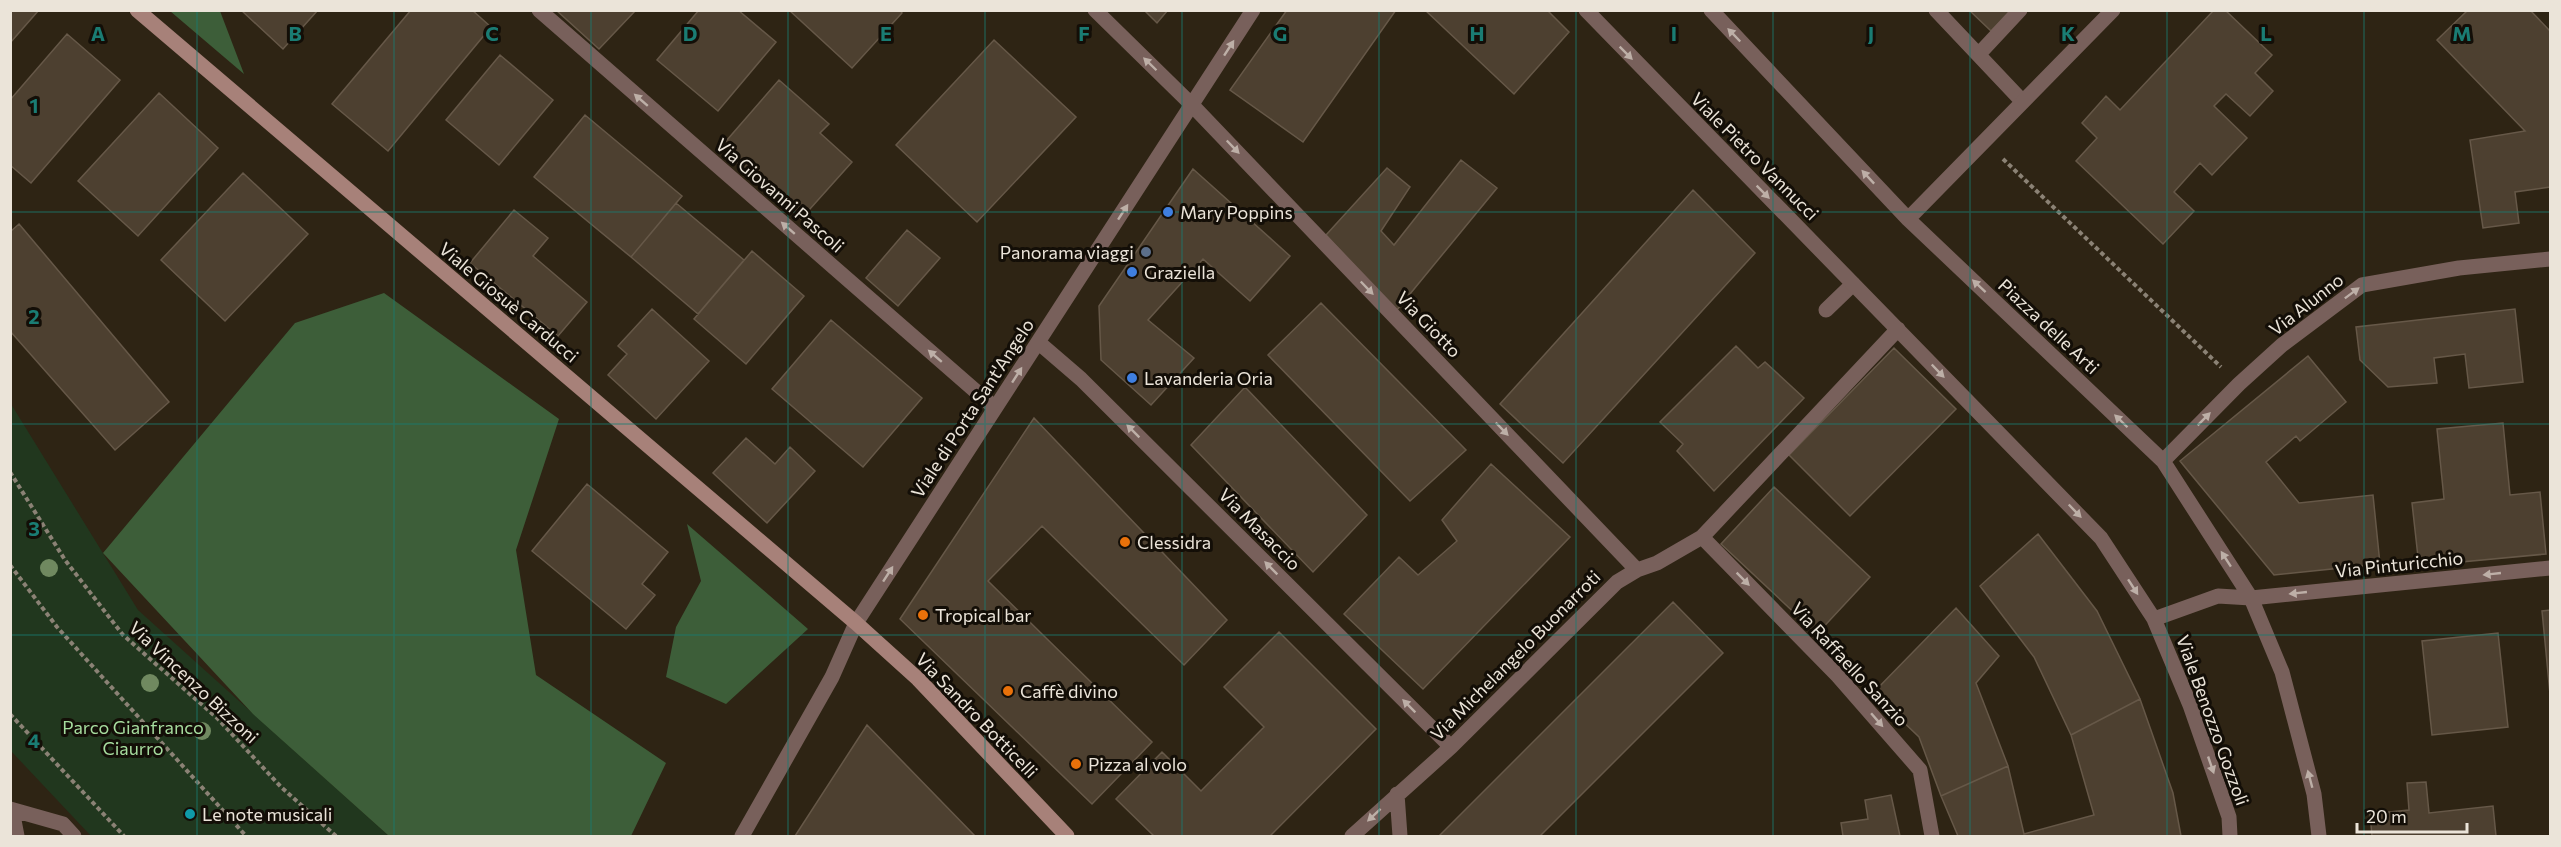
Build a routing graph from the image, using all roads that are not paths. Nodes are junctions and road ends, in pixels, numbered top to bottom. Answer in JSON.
{"nodes":[{"id":1,"x":137,"y":10,"type":"edge"},
{"id":2,"x":539,"y":10,"type":"edge"},
{"id":3,"x":1095,"y":10,"type":"edge"},
{"id":4,"x":1253,"y":10,"type":"edge"},
{"id":5,"x":1586,"y":10,"type":"edge"},
{"id":6,"x":1711,"y":10,"type":"edge"},
{"id":7,"x":1936,"y":10,"type":"edge"},
{"id":8,"x":2020,"y":10,"type":"edge"},
{"id":9,"x":2113,"y":10,"type":"edge"},
{"id":10,"x":1979,"y":54,"type":"junction"},
{"id":11,"x":2022,"y":101,"type":"junction"},
{"id":12,"x":1192,"y":105,"type":"junction"},
{"id":13,"x":1908,"y":219,"type":"junction"},
{"id":14,"x":2550,"y":259,"type":"edge"},
{"id":15,"x":1853,"y":284,"type":"junction"},
{"id":16,"x":1826,"y":310,"type":"dead end"},
{"id":17,"x":1898,"y":329,"type":"junction"},
{"id":18,"x":1038,"y":342,"type":"junction"},
{"id":19,"x":995,"y":408,"type":"junction"},
{"id":20,"x":2163,"y":461,"type":"junction"},
{"id":21,"x":1702,"y":537,"type":"junction"},
{"id":22,"x":2550,"y":568,"type":"edge"},
{"id":23,"x":1637,"y":570,"type":"junction"},
{"id":24,"x":2251,"y":598,"type":"junction"},
{"id":25,"x":2154,"y":619,"type":"junction"},
{"id":26,"x":856,"y":623,"type":"junction"},
{"id":27,"x":1451,"y":747,"type":"junction"},
{"id":28,"x":1397,"y":794,"type":"junction"},
{"id":29,"x":11,"y":809,"type":"edge"},
{"id":30,"x":17,"y":837,"type":"edge"},
{"id":31,"x":74,"y":837,"type":"edge"},
{"id":32,"x":742,"y":837,"type":"edge"},
{"id":33,"x":1067,"y":837,"type":"edge"},
{"id":34,"x":1352,"y":837,"type":"edge"},
{"id":35,"x":1400,"y":837,"type":"edge"},
{"id":36,"x":1932,"y":837,"type":"edge"},
{"id":37,"x":2230,"y":837,"type":"edge"},
{"id":38,"x":2319,"y":837,"type":"edge"}],
"edges":[{"from":1,"to":26,"type":"street","name":"Viale Giosuè Carducci"},
{"from":19,"to":2,"type":"street","name":"Via Giovanni Pascoli","one_way":true},
{"from":12,"to":3,"type":"street","name":"Via Giotto","one_way":true},
{"from":12,"to":4,"type":"street","name":"Viale di Porta Sant'Angelo","one_way":true},
{"from":5,"to":15,"type":"street","name":"Viale Pietro Vannucci","one_way":true},
{"from":13,"to":6,"type":"street","one_way":true},
{"from":7,"to":10,"type":"street"},
{"from":8,"to":10,"type":"street"},
{"from":9,"to":11,"type":"street"},
{"from":10,"to":11,"type":"street"},
{"from":11,"to":13,"type":"street"},
{"from":18,"to":12,"type":"street","name":"Viale di Porta Sant'Angelo","one_way":true},
{"from":12,"to":23,"type":"street","name":"Via Giotto","one_way":true},
{"from":20,"to":13,"type":"street","name":"Piazza delle Arti","one_way":true},
{"from":20,"to":14,"type":"street","name":"Via Alunno","one_way":true},
{"from":15,"to":16,"type":"street"},
{"from":15,"to":17,"type":"street","name":"Viale Pietro Vannucci"},
{"from":17,"to":21,"type":"street","name":"Via Michelangelo Buonarroti"},
{"from":17,"to":25,"type":"street","name":"Viale Benozzo Gozzoli","one_way":true},
{"from":19,"to":18,"type":"street","name":"Viale di Porta Sant'Angelo","one_way":true},
{"from":27,"to":18,"type":"street","name":"Via Masaccio","one_way":true},
{"from":26,"to":19,"type":"street","name":"Viale di Porta Sant'Angelo","one_way":true},
{"from":24,"to":20,"type":"street","one_way":true},
{"from":21,"to":23,"type":"street","name":"Via Michelangelo Buonarroti"},
{"from":21,"to":36,"type":"street","name":"Via Raffaello Sanzio","one_way":true},
{"from":22,"to":24,"type":"street","name":"Via Pinturicchio","one_way":true},
{"from":23,"to":27,"type":"street","name":"Via Michelangelo Buonarroti"},
{"from":24,"to":25,"type":"street","name":"Viale Benozzo Gozzoli"},
{"from":38,"to":24,"type":"street","one_way":true},
{"from":25,"to":37,"type":"street","name":"Viale Benozzo Gozzoli","one_way":true},
{"from":26,"to":32,"type":"street","name":"Viale di Porta Sant'Angelo"},
{"from":26,"to":33,"type":"street","name":"Via Sandro Botticelli"},
{"from":27,"to":28,"type":"street","name":"Via Michelangelo Buonarroti"},
{"from":28,"to":34,"type":"street","name":"Via Michelangelo Buonarroti","one_way":true},
{"from":28,"to":35,"type":"street"},
{"from":29,"to":30,"type":"street"},
{"from":29,"to":31,"type":"street"}]}
